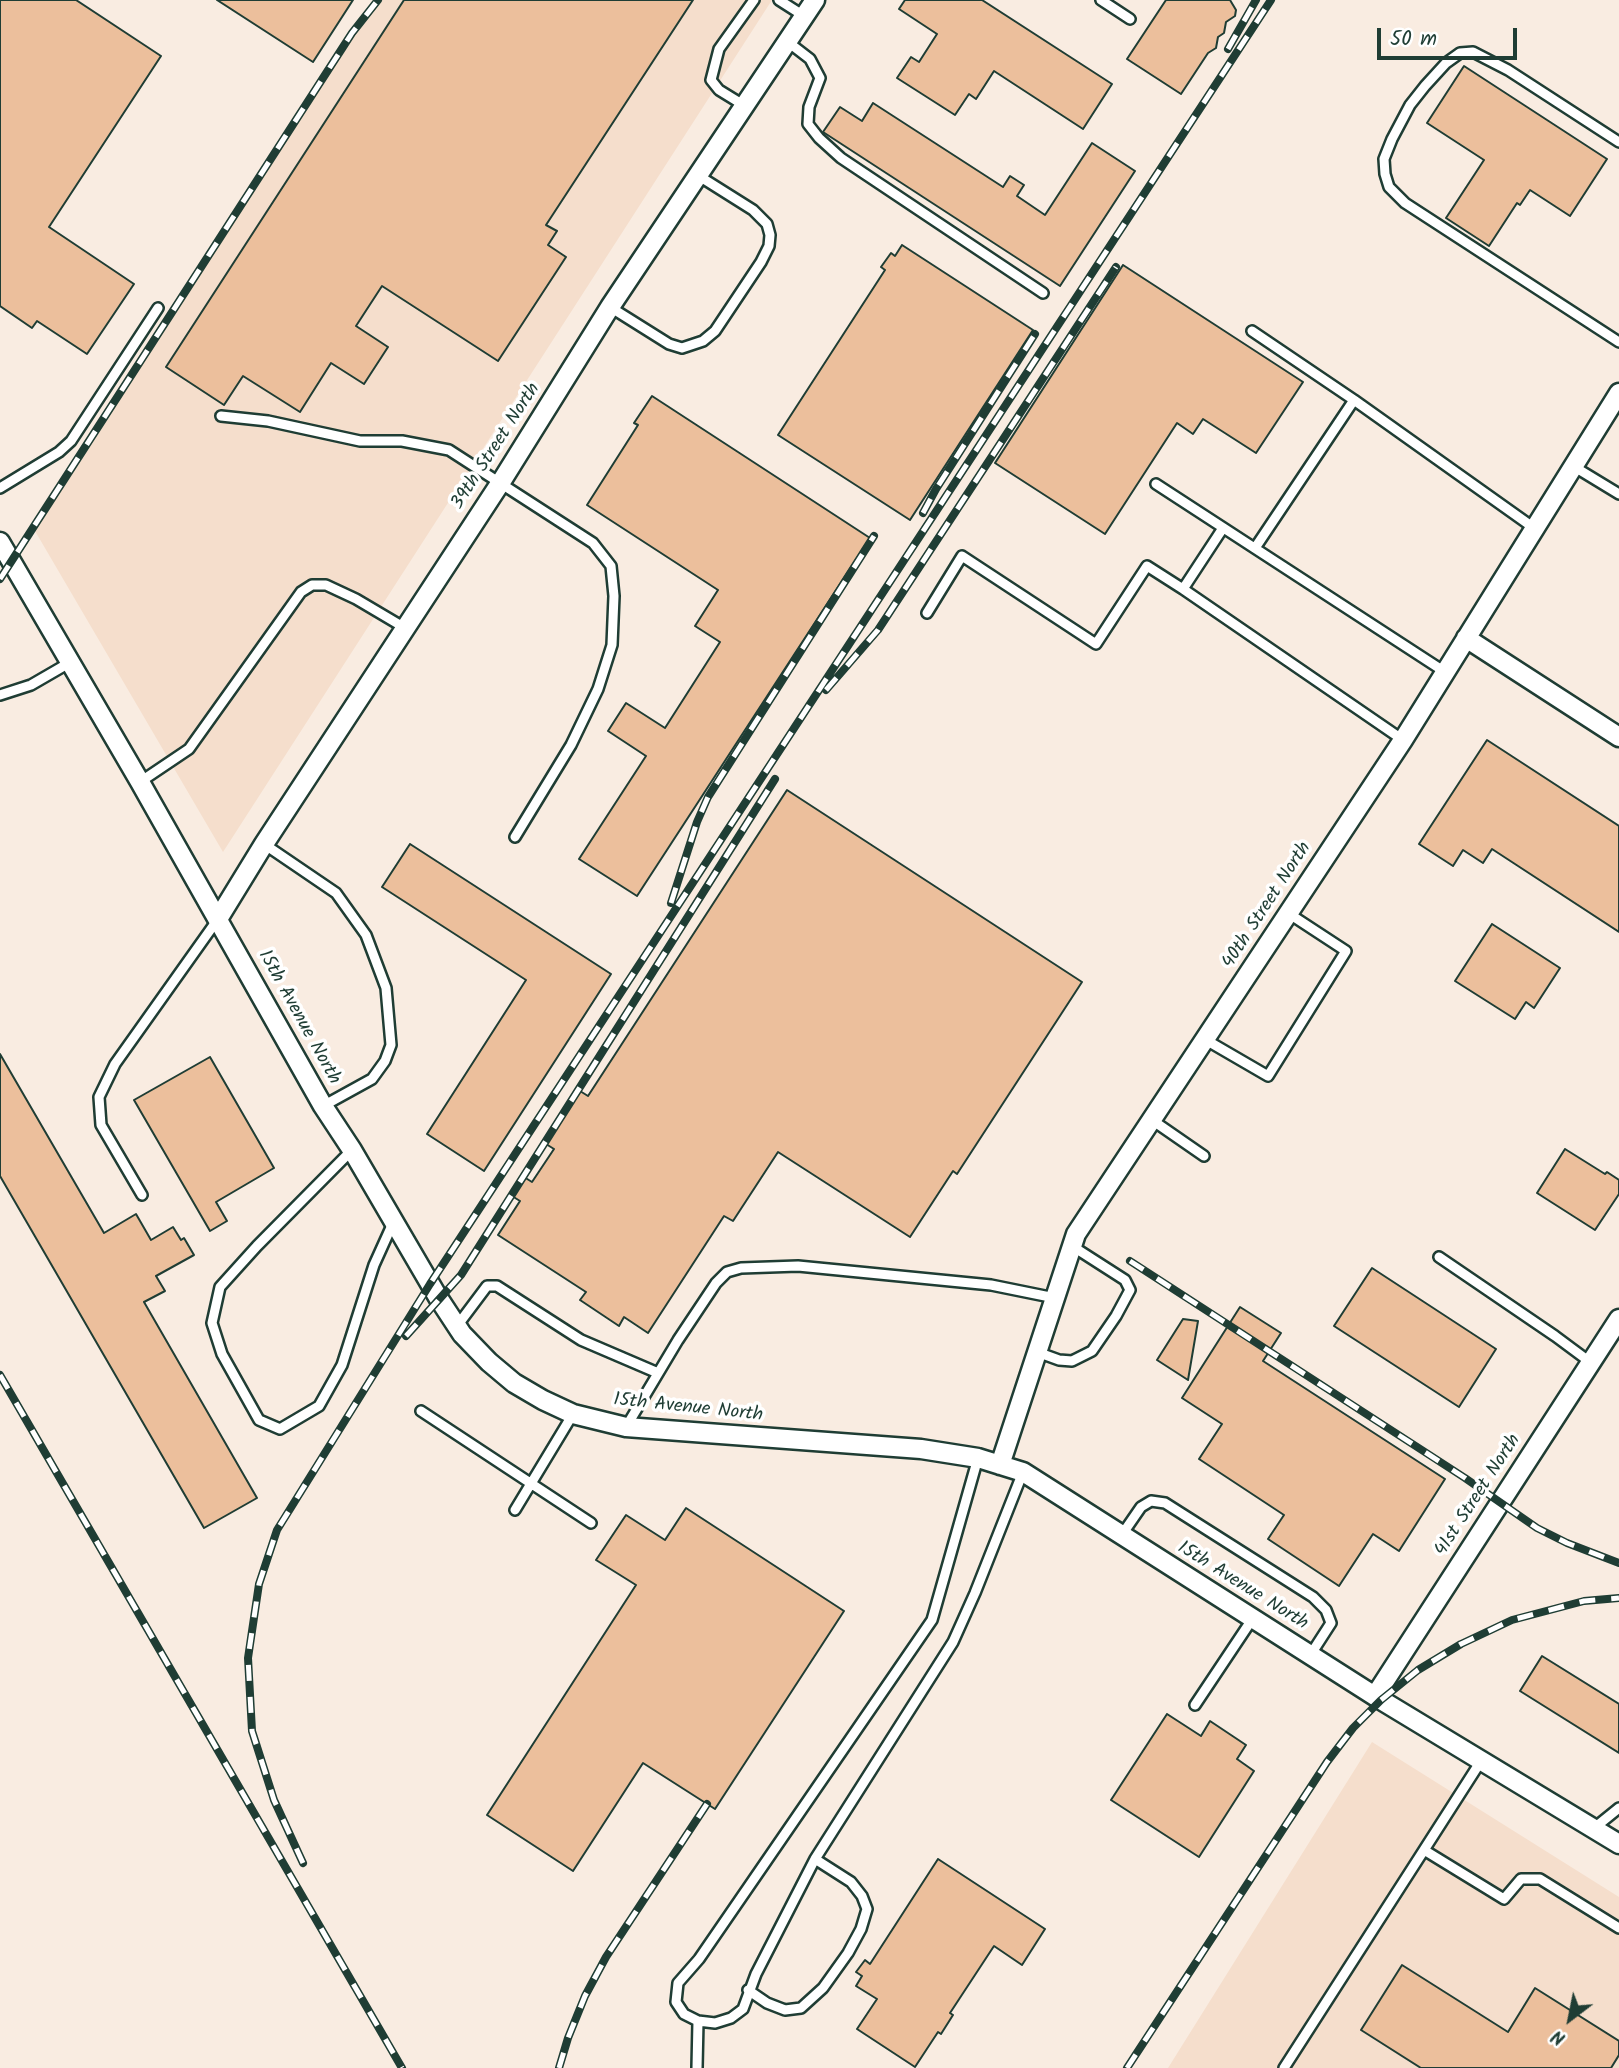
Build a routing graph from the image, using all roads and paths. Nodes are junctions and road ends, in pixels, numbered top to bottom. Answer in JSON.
{"nodes":[{"id":1,"x":754,"y":0,"type":"edge"},
{"id":2,"x":779,"y":0,"type":"edge"},
{"id":3,"x":815,"y":0,"type":"edge"},
{"id":4,"x":1101,"y":0,"type":"edge"},
{"id":5,"x":804,"y":16,"type":"junction"},
{"id":6,"x":1130,"y":19,"type":"dead end"},
{"id":7,"x":788,"y":42,"type":"junction"},
{"id":8,"x":745,"y":106,"type":"junction"},
{"id":9,"x":1619,"y":142,"type":"edge"},
{"id":10,"x":699,"y":176,"type":"junction"},
{"id":11,"x":1044,"y":293,"type":"dead end"},
{"id":12,"x":610,"y":306,"type":"junction"},
{"id":13,"x":158,"y":308,"type":"dead end"},
{"id":14,"x":1252,"y":331,"type":"dead end"},
{"id":15,"x":1619,"y":342,"type":"edge"},
{"id":16,"x":1619,"y":393,"type":"edge"},
{"id":17,"x":1354,"y":400,"type":"junction"},
{"id":18,"x":221,"y":416,"type":"dead end"},
{"id":19,"x":1573,"y":466,"type":"junction"},
{"id":20,"x":501,"y":482,"type":"junction"},
{"id":21,"x":1156,"y":484,"type":"dead end"},
{"id":22,"x":0,"y":488,"type":"edge"},
{"id":23,"x":1619,"y":494,"type":"edge"},
{"id":24,"x":1223,"y":528,"type":"junction"},
{"id":25,"x":1534,"y":528,"type":"junction"},
{"id":26,"x":0,"y":542,"type":"edge"},
{"id":27,"x":1255,"y":548,"type":"junction"},
{"id":28,"x":1183,"y":589,"type":"junction"},
{"id":29,"x":927,"y":613,"type":"dead end"},
{"id":30,"x":405,"y":628,"type":"junction"},
{"id":31,"x":1466,"y":638,"type":"junction"},
{"id":32,"x":69,"y":663,"type":"junction"},
{"id":33,"x":1446,"y":672,"type":"junction"},
{"id":34,"x":0,"y":695,"type":"edge"},
{"id":35,"x":1619,"y":737,"type":"edge"},
{"id":36,"x":1403,"y":740,"type":"junction"},
{"id":37,"x":140,"y":782,"type":"junction"},
{"id":38,"x":515,"y":837,"type":"dead end"},
{"id":39,"x":264,"y":844,"type":"junction"},
{"id":40,"x":1288,"y":913,"type":"junction"},
{"id":41,"x":218,"y":919,"type":"junction"},
{"id":42,"x":1206,"y":1040,"type":"junction"},
{"id":43,"x":323,"y":1106,"type":"junction"},
{"id":44,"x":1152,"y":1120,"type":"junction"},
{"id":45,"x":352,"y":1150,"type":"junction"},
{"id":46,"x":1204,"y":1156,"type":"dead end"},
{"id":47,"x":142,"y":1195,"type":"dead end"},
{"id":48,"x":394,"y":1221,"type":"junction"},
{"id":49,"x":1072,"y":1246,"type":"junction"},
{"id":50,"x":1438,"y":1256,"type":"dead end"},
{"id":51,"x":1055,"y":1298,"type":"junction"},
{"id":52,"x":1619,"y":1320,"type":"edge"},
{"id":53,"x":457,"y":1326,"type":"junction"},
{"id":54,"x":1037,"y":1352,"type":"junction"},
{"id":55,"x":1590,"y":1362,"type":"junction"},
{"id":56,"x":658,"y":1373,"type":"junction"},
{"id":57,"x":421,"y":1410,"type":"dead end"},
{"id":58,"x":573,"y":1414,"type":"junction"},
{"id":59,"x":626,"y":1427,"type":"junction"},
{"id":60,"x":978,"y":1458,"type":"junction"},
{"id":61,"x":1000,"y":1465,"type":"junction"},
{"id":62,"x":1023,"y":1472,"type":"junction"},
{"id":63,"x":531,"y":1483,"type":"junction"},
{"id":64,"x":515,"y":1510,"type":"dead end"},
{"id":65,"x":591,"y":1522,"type":"dead end"},
{"id":66,"x":1121,"y":1536,"type":"junction"},
{"id":67,"x":1253,"y":1618,"type":"junction"},
{"id":68,"x":1311,"y":1654,"type":"junction"},
{"id":69,"x":1376,"y":1696,"type":"junction"},
{"id":70,"x":1195,"y":1705,"type":"dead end"},
{"id":71,"x":1481,"y":1761,"type":"junction"},
{"id":72,"x":1619,"y":1808,"type":"edge"},
{"id":73,"x":1593,"y":1829,"type":"junction"},
{"id":74,"x":1619,"y":1844,"type":"edge"},
{"id":75,"x":1424,"y":1850,"type":"junction"},
{"id":76,"x":815,"y":1859,"type":"junction"},
{"id":77,"x":1619,"y":1928,"type":"edge"},
{"id":78,"x":748,"y":1990,"type":"junction"},
{"id":79,"x":698,"y":2021,"type":"junction"},
{"id":80,"x":696,"y":2068,"type":"edge"},
{"id":81,"x":1284,"y":2068,"type":"edge"}],
"edges":[{"from":1,"to":8,"type":"lane"},
{"from":2,"to":5,"type":"lane"},
{"from":3,"to":5,"type":"street","name":"39th Street North"},
{"from":4,"to":6,"type":"lane"},
{"from":5,"to":7,"type":"street","name":"39th Street North"},
{"from":7,"to":8,"type":"street","name":"39th Street North"},
{"from":7,"to":11,"type":"lane"},
{"from":8,"to":10,"type":"street","name":"39th Street North"},
{"from":9,"to":15,"type":"lane"},
{"from":10,"to":12,"type":"street","name":"39th Street North"},
{"from":10,"to":12,"type":"lane"},
{"from":12,"to":20,"type":"street","name":"39th Street North"},
{"from":13,"to":22,"type":"lane"},
{"from":14,"to":17,"type":"lane"},
{"from":16,"to":19,"type":"street","name":"40th Street North"},
{"from":17,"to":25,"type":"lane"},
{"from":17,"to":27,"type":"lane"},
{"from":18,"to":20,"type":"lane"},
{"from":19,"to":23,"type":"lane"},
{"from":19,"to":25,"type":"street","name":"40th Street North"},
{"from":20,"to":30,"type":"street","name":"39th Street North"},
{"from":20,"to":38,"type":"lane"},
{"from":21,"to":24,"type":"lane"},
{"from":24,"to":27,"type":"lane"},
{"from":24,"to":28,"type":"lane"},
{"from":25,"to":31,"type":"street","name":"40th Street North"},
{"from":26,"to":32,"type":"street","name":"15th Avenue North"},
{"from":27,"to":33,"type":"lane"},
{"from":28,"to":29,"type":"lane"},
{"from":28,"to":36,"type":"lane"},
{"from":30,"to":37,"type":"lane"},
{"from":30,"to":39,"type":"street","name":"39th Street North"},
{"from":31,"to":33,"type":"street","name":"40th Street North"},
{"from":31,"to":35,"type":"street"},
{"from":32,"to":34,"type":"lane"},
{"from":32,"to":37,"type":"street","name":"15th Avenue North"},
{"from":33,"to":36,"type":"street","name":"40th Street North"},
{"from":36,"to":40,"type":"street","name":"40th Street North"},
{"from":37,"to":41,"type":"street","name":"15th Avenue North"},
{"from":39,"to":41,"type":"street","name":"39th Street North"},
{"from":39,"to":43,"type":"lane"},
{"from":40,"to":42,"type":"street","name":"40th Street North"},
{"from":40,"to":42,"type":"lane"},
{"from":41,"to":43,"type":"street","name":"15th Avenue North"},
{"from":41,"to":47,"type":"lane"},
{"from":42,"to":44,"type":"street","name":"40th Street North"},
{"from":43,"to":45,"type":"street","name":"15th Avenue North"},
{"from":44,"to":46,"type":"lane"},
{"from":44,"to":49,"type":"street","name":"40th Street North"},
{"from":45,"to":48,"type":"street","name":"15th Avenue North"},
{"from":45,"to":48,"type":"lane"},
{"from":48,"to":53,"type":"street","name":"15th Avenue North"},
{"from":49,"to":51,"type":"street","name":"40th Street North"},
{"from":49,"to":54,"type":"lane"},
{"from":50,"to":55,"type":"lane"},
{"from":51,"to":54,"type":"street","name":"40th Street North"},
{"from":51,"to":56,"type":"lane"},
{"from":52,"to":55,"type":"street","name":"41st Street North"},
{"from":53,"to":56,"type":"lane"},
{"from":53,"to":58,"type":"street","name":"15th Avenue North"},
{"from":54,"to":61,"type":"street","name":"40th Street North"},
{"from":55,"to":69,"type":"street","name":"41st Street North"},
{"from":56,"to":59,"type":"lane"},
{"from":57,"to":63,"type":"lane"},
{"from":58,"to":59,"type":"street","name":"15th Avenue North"},
{"from":58,"to":63,"type":"lane"},
{"from":59,"to":60,"type":"street","name":"15th Avenue North"},
{"from":60,"to":61,"type":"street","name":"15th Avenue North"},
{"from":60,"to":79,"type":"lane"},
{"from":61,"to":62,"type":"street","name":"15th Avenue North"},
{"from":62,"to":66,"type":"street","name":"15th Avenue North"},
{"from":62,"to":76,"type":"lane"},
{"from":63,"to":64,"type":"lane"},
{"from":63,"to":65,"type":"lane"},
{"from":66,"to":67,"type":"street","name":"15th Avenue North"},
{"from":66,"to":68,"type":"lane"},
{"from":67,"to":68,"type":"street","name":"15th Avenue North"},
{"from":67,"to":70,"type":"lane"},
{"from":68,"to":69,"type":"street","name":"15th Avenue North"},
{"from":69,"to":71,"type":"street","name":"15th Avenue North"},
{"from":71,"to":73,"type":"street","name":"15th Avenue North"},
{"from":71,"to":75,"type":"lane"},
{"from":72,"to":73,"type":"lane"},
{"from":73,"to":74,"type":"street","name":"15th Avenue North"},
{"from":75,"to":77,"type":"lane"},
{"from":75,"to":81,"type":"lane"},
{"from":76,"to":78,"type":"lane"},
{"from":76,"to":78,"type":"lane"},
{"from":78,"to":79,"type":"lane"},
{"from":79,"to":80,"type":"lane"}]}
